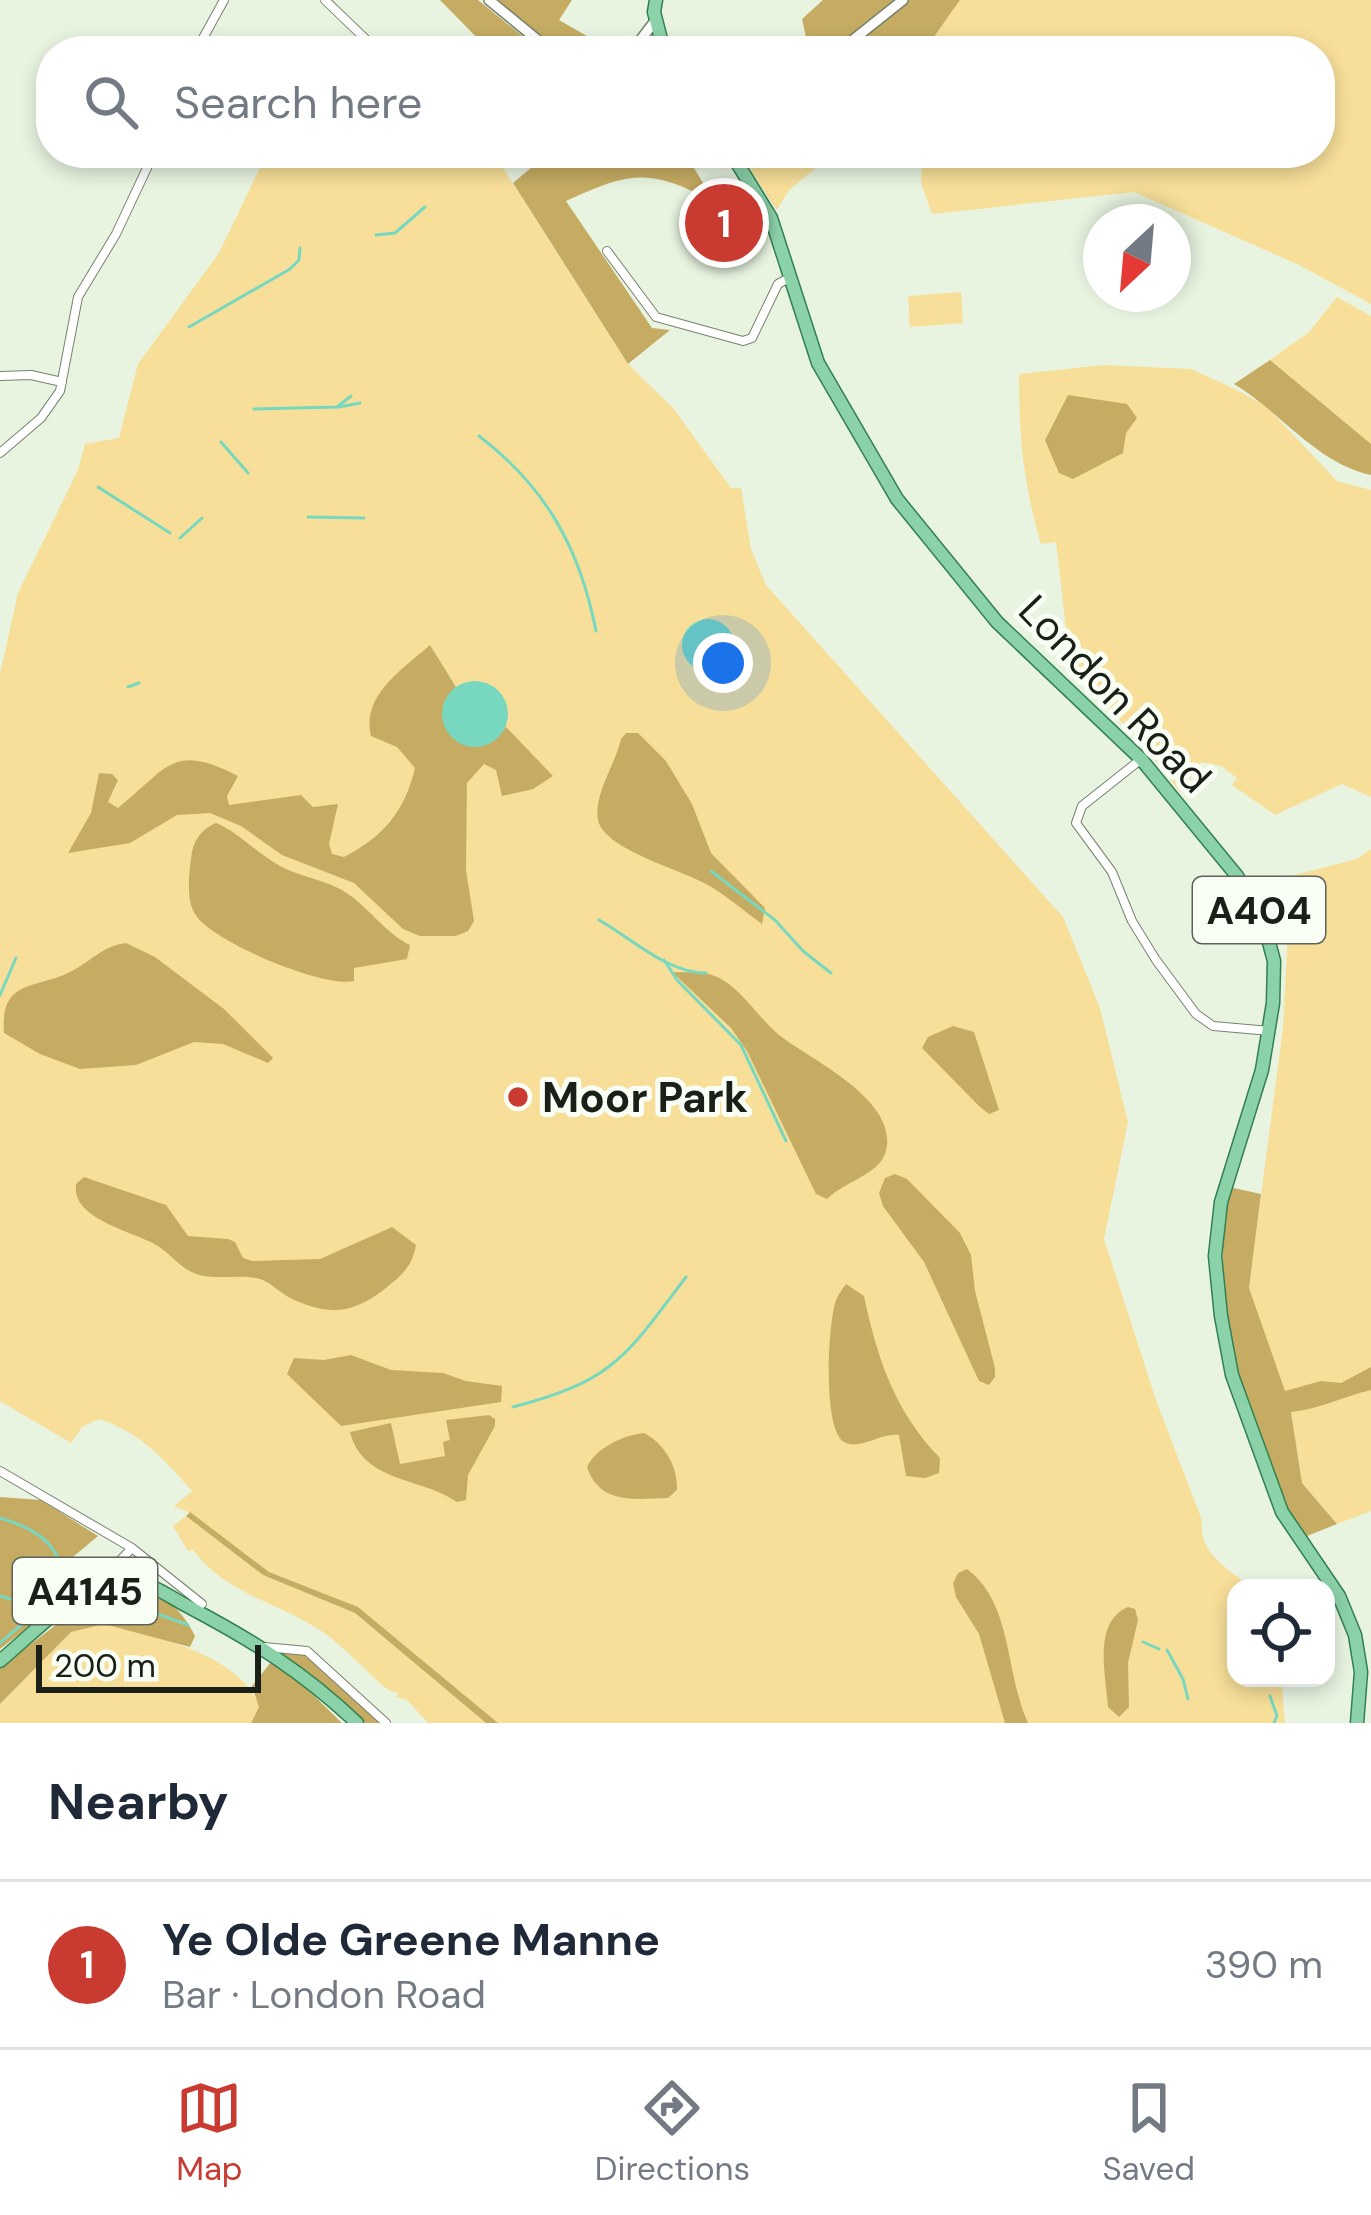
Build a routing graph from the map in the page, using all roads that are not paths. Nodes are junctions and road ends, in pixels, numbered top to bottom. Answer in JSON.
{"nodes":[{"id":1,"x":224,"y":0,"type":"edge"},
{"id":2,"x":325,"y":0,"type":"edge"},
{"id":3,"x":489,"y":0,"type":"edge"},
{"id":4,"x":656,"y":0,"type":"edge"},
{"id":5,"x":903,"y":0,"type":"edge"},
{"id":6,"x":656,"y":21,"type":"junction"},
{"id":7,"x":204,"y":36,"type":"edge"},
{"id":8,"x":362,"y":36,"type":"edge"},
{"id":9,"x":533,"y":36,"type":"edge"},
{"id":10,"x":644,"y":36,"type":"edge"},
{"id":11,"x":660,"y":36,"type":"edge"},
{"id":12,"x":858,"y":36,"type":"edge"},
{"id":13,"x":147,"y":168,"type":"edge"},
{"id":14,"x":741,"y":168,"type":"edge"},
{"id":15,"x":607,"y":251,"type":"dead end"},
{"id":16,"x":790,"y":278,"type":"junction"},
{"id":17,"x":0,"y":376,"type":"edge"},
{"id":18,"x":62,"y":382,"type":"junction"},
{"id":19,"x":0,"y":454,"type":"edge"},
{"id":20,"x":1141,"y":759,"type":"junction"},
{"id":21,"x":1270,"y":1031,"type":"junction"},
{"id":22,"x":0,"y":1471,"type":"edge"},
{"id":23,"x":132,"y":1548,"type":"junction"},
{"id":24,"x":114,"y":1580,"type":"junction"},
{"id":25,"x":202,"y":1604,"type":"dead end"},
{"id":26,"x":264,"y":1647,"type":"junction"},
{"id":27,"x":0,"y":1661,"type":"edge"},
{"id":28,"x":357,"y":1723,"type":"edge"},
{"id":29,"x":386,"y":1723,"type":"edge"},
{"id":30,"x":1357,"y":1723,"type":"edge"}],
"edges":[{"from":1,"to":7,"type":"street"},
{"from":2,"to":8,"type":"street"},
{"from":3,"to":9,"type":"street"},
{"from":4,"to":6,"type":"main road"},
{"from":5,"to":12,"type":"street"},
{"from":6,"to":10,"type":"street"},
{"from":6,"to":11,"type":"main road"},
{"from":13,"to":18,"type":"street"},
{"from":14,"to":16,"type":"main road","name":"London Road","number":"A404"},
{"from":15,"to":16,"type":"street"},
{"from":16,"to":20,"type":"main road","name":"London Road","number":"A404"},
{"from":17,"to":18,"type":"street"},
{"from":18,"to":19,"type":"street"},
{"from":20,"to":21,"type":"main road","name":"London Road","number":"A404"},
{"from":20,"to":21,"type":"street"},
{"from":21,"to":30,"type":"main road","name":"London Road","number":"A404"},
{"from":22,"to":23,"type":"street"},
{"from":23,"to":24,"type":"street"},
{"from":23,"to":25,"type":"street"},
{"from":24,"to":26,"type":"main road","number":"A4145"},
{"from":24,"to":27,"type":"main road","number":"A4145"},
{"from":26,"to":28,"type":"main road","number":"A4145"},
{"from":26,"to":29,"type":"street"}]}
